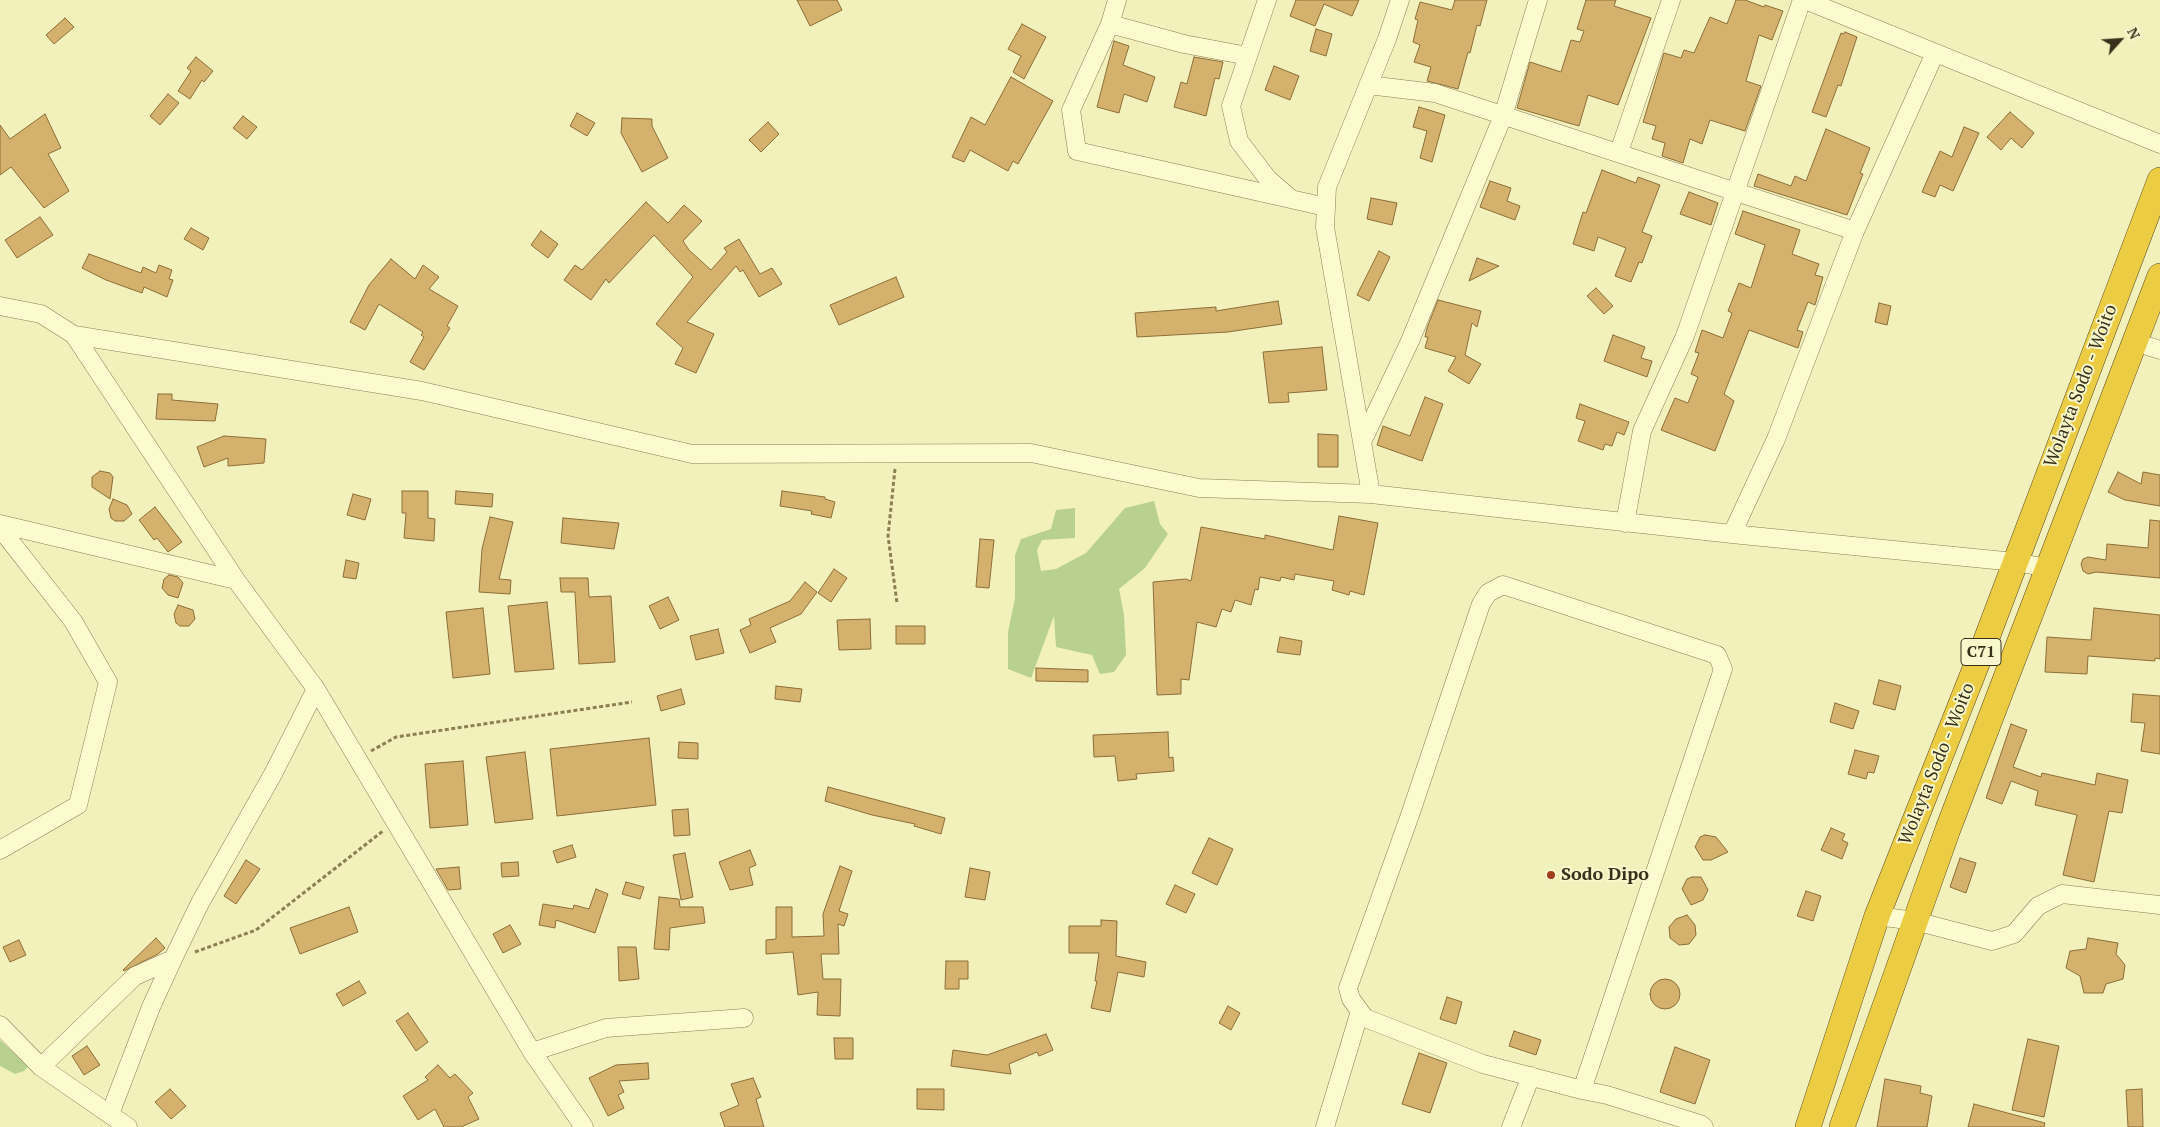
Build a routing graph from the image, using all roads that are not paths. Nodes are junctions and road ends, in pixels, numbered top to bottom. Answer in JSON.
{"nodes":[{"id":1,"x":1117,"y":0,"type":"edge"},
{"id":2,"x":1267,"y":0,"type":"edge"},
{"id":3,"x":1400,"y":0,"type":"edge"},
{"id":4,"x":1538,"y":0,"type":"edge"},
{"id":5,"x":1670,"y":0,"type":"edge"},
{"id":6,"x":1804,"y":0,"type":"edge"},
{"id":7,"x":1110,"y":24,"type":"junction"},
{"id":8,"x":1935,"y":53,"type":"junction"},
{"id":9,"x":1248,"y":56,"type":"junction"},
{"id":10,"x":1368,"y":85,"type":"junction"},
{"id":11,"x":1504,"y":116,"type":"junction"},
{"id":12,"x":2160,"y":144,"type":"edge"},
{"id":13,"x":1619,"y":152,"type":"junction"},
{"id":14,"x":2160,"y":180,"type":"edge"},
{"id":15,"x":1734,"y":192,"type":"junction"},
{"id":16,"x":1291,"y":199,"type":"junction"},
{"id":17,"x":1326,"y":207,"type":"junction"},
{"id":18,"x":1855,"y":231,"type":"junction"},
{"id":19,"x":2160,"y":276,"type":"edge"},
{"id":20,"x":0,"y":306,"type":"edge"},
{"id":21,"x":74,"y":336,"type":"junction"},
{"id":22,"x":2135,"y":342,"type":"junction"},
{"id":23,"x":2160,"y":350,"type":"edge"},
{"id":24,"x":1363,"y":440,"type":"junction"},
{"id":25,"x":1371,"y":494,"type":"junction"},
{"id":26,"x":1625,"y":523,"type":"junction"},
{"id":27,"x":0,"y":524,"type":"edge"},
{"id":28,"x":0,"y":528,"type":"edge"},
{"id":29,"x":1732,"y":534,"type":"junction"},
{"id":30,"x":2015,"y":562,"type":"junction"},
{"id":31,"x":2048,"y":568,"type":"junction"},
{"id":32,"x":236,"y":580,"type":"junction"},
{"id":33,"x":316,"y":689,"type":"junction"},
{"id":34,"x":0,"y":850,"type":"edge"},
{"id":35,"x":2160,"y":905,"type":"edge"},
{"id":36,"x":1877,"y":916,"type":"junction"},
{"id":37,"x":1915,"y":921,"type":"junction"},
{"id":38,"x":173,"y":960,"type":"junction"},
{"id":39,"x":1360,"y":1011,"type":"junction"},
{"id":40,"x":744,"y":1018,"type":"dead end"},
{"id":41,"x":0,"y":1025,"type":"edge"},
{"id":42,"x":532,"y":1052,"type":"junction"},
{"id":43,"x":41,"y":1067,"type":"junction"},
{"id":44,"x":1531,"y":1076,"type":"junction"},
{"id":45,"x":1582,"y":1090,"type":"junction"},
{"id":46,"x":110,"y":1114,"type":"junction"},
{"id":47,"x":128,"y":1127,"type":"edge"},
{"id":48,"x":584,"y":1127,"type":"edge"},
{"id":49,"x":1325,"y":1127,"type":"edge"},
{"id":50,"x":1511,"y":1127,"type":"edge"},
{"id":51,"x":1704,"y":1127,"type":"edge"},
{"id":52,"x":1808,"y":1127,"type":"edge"},
{"id":53,"x":1842,"y":1127,"type":"edge"}],
"edges":[{"from":1,"to":7,"type":"street"},
{"from":2,"to":9,"type":"street"},
{"from":3,"to":10,"type":"street"},
{"from":4,"to":11,"type":"street"},
{"from":5,"to":13,"type":"street"},
{"from":6,"to":8,"type":"street"},
{"from":6,"to":15,"type":"street"},
{"from":7,"to":9,"type":"street"},
{"from":7,"to":16,"type":"street"},
{"from":8,"to":12,"type":"street"},
{"from":8,"to":18,"type":"street"},
{"from":9,"to":16,"type":"street"},
{"from":10,"to":11,"type":"street"},
{"from":10,"to":17,"type":"street"},
{"from":11,"to":13,"type":"street"},
{"from":11,"to":24,"type":"street"},
{"from":13,"to":15,"type":"street"},
{"from":14,"to":30,"type":"highway","name":"Wolayta Sodo - Woito","number":"C71"},
{"from":15,"to":18,"type":"street"},
{"from":15,"to":26,"type":"street"},
{"from":16,"to":17,"type":"street"},
{"from":17,"to":24,"type":"street"},
{"from":18,"to":29,"type":"street"},
{"from":19,"to":22,"type":"highway","name":"Wolayta Sodo - Woito","number":"C71"},
{"from":20,"to":21,"type":"street"},
{"from":21,"to":25,"type":"street"},
{"from":21,"to":32,"type":"street"},
{"from":22,"to":23,"type":"street"},
{"from":22,"to":31,"type":"highway","name":"Wolayta Sodo - Woito","number":"C71"},
{"from":24,"to":25,"type":"street"},
{"from":25,"to":26,"type":"street"},
{"from":26,"to":29,"type":"street"},
{"from":27,"to":32,"type":"street"},
{"from":28,"to":34,"type":"street"},
{"from":29,"to":30,"type":"street"},
{"from":30,"to":31,"type":"street"},
{"from":30,"to":36,"type":"highway","name":"Wolayta Sodo - Woito","number":"C71"},
{"from":31,"to":37,"type":"highway","name":"Wolayta Sodo - Woito","number":"C71"},
{"from":32,"to":33,"type":"street"},
{"from":33,"to":38,"type":"street"},
{"from":33,"to":42,"type":"street"},
{"from":35,"to":37,"type":"street"},
{"from":36,"to":37,"type":"street"},
{"from":36,"to":52,"type":"highway","name":"Wolayta Sodo - Woito","number":"C71"},
{"from":37,"to":53,"type":"highway","name":"Wolayta Sodo - Woito","number":"C71"},
{"from":38,"to":43,"type":"street"},
{"from":38,"to":46,"type":"street"},
{"from":39,"to":44,"type":"street"},
{"from":39,"to":45,"type":"street"},
{"from":39,"to":49,"type":"street"},
{"from":40,"to":42,"type":"street"},
{"from":41,"to":43,"type":"street"},
{"from":42,"to":48,"type":"street"},
{"from":43,"to":46,"type":"street"},
{"from":44,"to":45,"type":"street"},
{"from":44,"to":50,"type":"street"},
{"from":45,"to":51,"type":"street"},
{"from":46,"to":47,"type":"street"}]}
